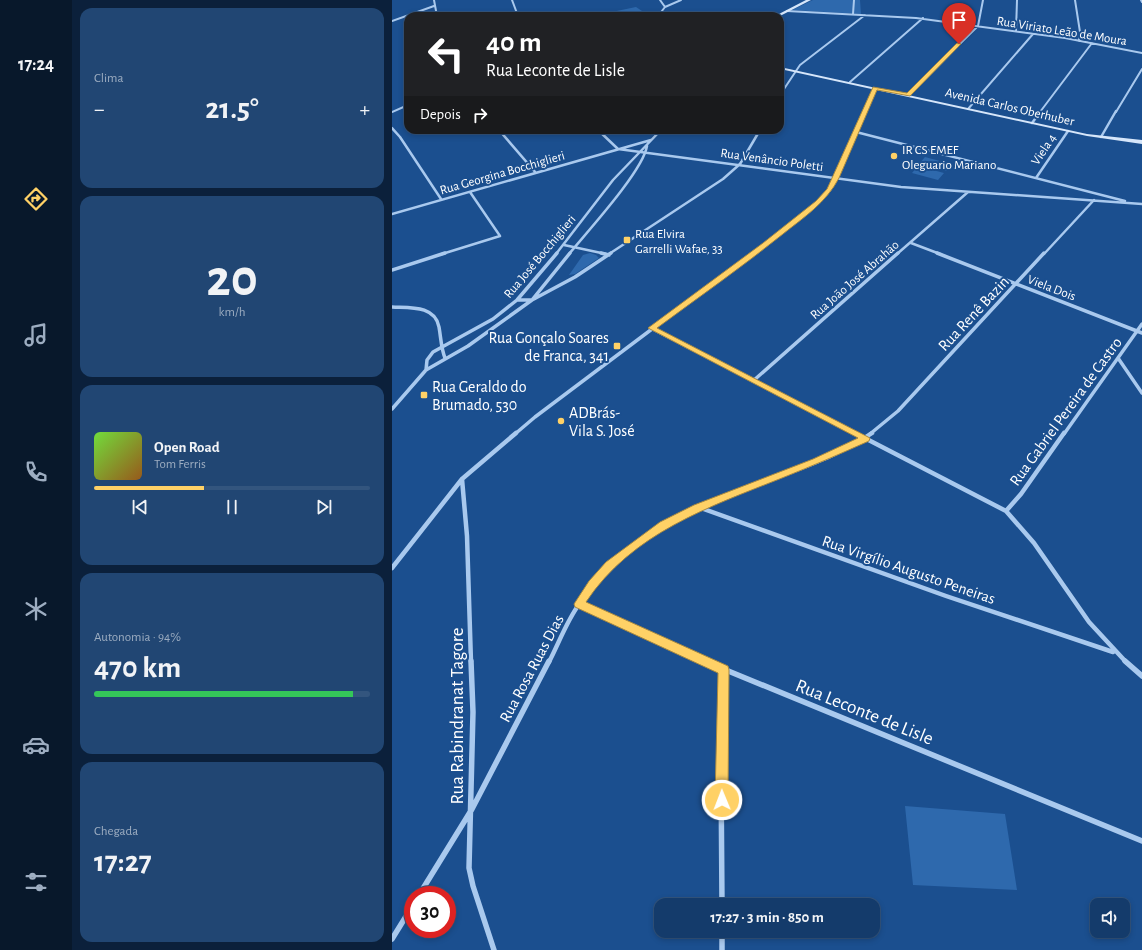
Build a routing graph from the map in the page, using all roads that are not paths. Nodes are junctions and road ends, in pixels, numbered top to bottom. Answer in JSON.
{"nodes":[{"id":1,"x":434,"y":0,"type":"edge"},
{"id":2,"x":512,"y":0,"type":"edge"},
{"id":3,"x":660,"y":0,"type":"edge"},
{"id":4,"x":682,"y":0,"type":"edge"},
{"id":5,"x":809,"y":0,"type":"edge"},
{"id":6,"x":854,"y":0,"type":"edge"},
{"id":7,"x":983,"y":0,"type":"edge"},
{"id":8,"x":1017,"y":0,"type":"edge"},
{"id":9,"x":1075,"y":0,"type":"edge"},
{"id":10,"x":434,"y":6,"type":"junction"},
{"id":11,"x":665,"y":7,"type":"junction"},
{"id":12,"x":787,"y":11,"type":"junction"},
{"id":13,"x":417,"y":12,"type":"edge"},
{"id":14,"x":436,"y":12,"type":"edge"},
{"id":15,"x":516,"y":12,"type":"edge"},
{"id":16,"x":661,"y":12,"type":"edge"},
{"id":17,"x":784,"y":12,"type":"edge"},
{"id":18,"x":853,"y":14,"type":"junction"},
{"id":19,"x":865,"y":15,"type":"junction"},
{"id":20,"x":404,"y":17,"type":"edge"},
{"id":21,"x":923,"y":18,"type":"junction"},
{"id":22,"x":392,"y":21,"type":"edge"},
{"id":23,"x":978,"y":26,"type":"junction"},
{"id":24,"x":1016,"y":31,"type":"junction"},
{"id":25,"x":1033,"y":34,"type":"junction"},
{"id":26,"x":1079,"y":40,"type":"junction"},
{"id":27,"x":1092,"y":43,"type":"junction"},
{"id":28,"x":1142,"y":53,"type":"edge"},
{"id":29,"x":784,"y":69,"type":"edge"},
{"id":30,"x":1142,"y":69,"type":"edge"},
{"id":31,"x":795,"y":70,"type":"junction"},
{"id":32,"x":850,"y":82,"type":"junction"},
{"id":33,"x":784,"y":88,"type":"edge"},
{"id":34,"x":875,"y":88,"type":"junction"},
{"id":35,"x":908,"y":95,"type":"junction"},
{"id":36,"x":404,"y":107,"type":"edge"},
{"id":37,"x":968,"y":108,"type":"junction"},
{"id":38,"x":392,"y":112,"type":"edge"},
{"id":39,"x":1032,"y":123,"type":"junction"},
{"id":40,"x":392,"y":128,"type":"edge"},
{"id":41,"x":1068,"y":131,"type":"junction"},
{"id":42,"x":856,"y":132,"type":"junction"},
{"id":43,"x":502,"y":134,"type":"edge"},
{"id":44,"x":602,"y":134,"type":"edge"},
{"id":45,"x":657,"y":134,"type":"edge"},
{"id":46,"x":758,"y":134,"type":"edge"},
{"id":47,"x":1102,"y":137,"type":"junction"},
{"id":48,"x":652,"y":140,"type":"junction"},
{"id":49,"x":1142,"y":142,"type":"edge"},
{"id":50,"x":647,"y":146,"type":"junction"},
{"id":51,"x":618,"y":149,"type":"junction"},
{"id":52,"x":640,"y":151,"type":"junction"},
{"id":53,"x":646,"y":152,"type":"junction"},
{"id":54,"x":740,"y":164,"type":"junction"},
{"id":55,"x":536,"y":173,"type":"junction"},
{"id":56,"x":836,"y":178,"type":"junction"},
{"id":57,"x":1036,"y":178,"type":"junction"},
{"id":58,"x":470,"y":192,"type":"junction"},
{"id":59,"x":968,"y":192,"type":"junction"},
{"id":60,"x":441,"y":199,"type":"junction"},
{"id":61,"x":1094,"y":200,"type":"junction"},
{"id":62,"x":1141,"y":204,"type":"edge"},
{"id":63,"x":392,"y":214,"type":"edge"},
{"id":64,"x":911,"y":243,"type":"junction"},
{"id":65,"x":564,"y":245,"type":"junction"},
{"id":66,"x":575,"y":247,"type":"junction"},
{"id":67,"x":609,"y":255,"type":"junction"},
{"id":68,"x":392,"y":270,"type":"edge"},
{"id":69,"x":1016,"y":284,"type":"junction"},
{"id":70,"x":517,"y":300,"type":"junction"},
{"id":71,"x":532,"y":300,"type":"junction"},
{"id":72,"x":392,"y":307,"type":"edge"},
{"id":73,"x":1142,"y":324,"type":"edge"},
{"id":74,"x":651,"y":328,"type":"junction"},
{"id":75,"x":1137,"y":331,"type":"junction"},
{"id":76,"x":1142,"y":333,"type":"edge"},
{"id":77,"x":440,"y":346,"type":"junction"},
{"id":78,"x":445,"y":358,"type":"junction"},
{"id":79,"x":1118,"y":358,"type":"junction"},
{"id":80,"x":426,"y":370,"type":"junction"},
{"id":81,"x":753,"y":381,"type":"junction"},
{"id":82,"x":1142,"y":393,"type":"edge"},
{"id":83,"x":392,"y":409,"type":"edge"},
{"id":84,"x":866,"y":438,"type":"junction"},
{"id":85,"x":462,"y":479,"type":"junction"},
{"id":86,"x":697,"y":507,"type":"junction"},
{"id":87,"x":1006,"y":511,"type":"junction"},
{"id":88,"x":392,"y":568,"type":"edge"},
{"id":89,"x":579,"y":604,"type":"junction"},
{"id":90,"x":1114,"y":652,"type":"junction"},
{"id":91,"x":724,"y":670,"type":"junction"},
{"id":92,"x":1142,"y":676,"type":"edge"},
{"id":93,"x":472,"y":809,"type":"junction"},
{"id":94,"x":1142,"y":841,"type":"edge"},
{"id":95,"x":425,"y":886,"type":"edge"},
{"id":96,"x":722,"y":898,"type":"edge"},
{"id":97,"x":404,"y":920,"type":"edge"},
{"id":98,"x":722,"y":938,"type":"edge"},
{"id":99,"x":392,"y":939,"type":"edge"},
{"id":100,"x":494,"y":950,"type":"edge"},
{"id":101,"x":722,"y":950,"type":"edge"}],
"edges":[{"from":1,"to":10,"type":"street"},
{"from":2,"to":15,"type":"street"},
{"from":3,"to":11,"type":"street"},
{"from":4,"to":11,"type":"street"},
{"from":5,"to":12,"type":"street"},
{"from":6,"to":18,"type":"street"},
{"from":7,"to":23,"type":"street"},
{"from":8,"to":24,"type":"street"},
{"from":9,"to":26,"type":"street"},
{"from":10,"to":13,"type":"street"},
{"from":10,"to":14,"type":"street"},
{"from":11,"to":16,"type":"street"},
{"from":12,"to":17,"type":"street"},
{"from":12,"to":18,"type":"street","name":"Rua Viriato Leão de Moura"},
{"from":18,"to":19,"type":"street","name":"Rua Viriato Leão de Moura"},
{"from":19,"to":21,"type":"street","name":"Rua Viriato Leão de Moura"},
{"from":19,"to":31,"type":"street"},
{"from":20,"to":22,"type":"street"},
{"from":21,"to":23,"type":"street","name":"Rua Viriato Leão de Moura"},
{"from":21,"to":32,"type":"street"},
{"from":23,"to":24,"type":"street","name":"Rua Viriato Leão de Moura"},
{"from":23,"to":35,"type":"street"},
{"from":24,"to":25,"type":"street","name":"Rua Viriato Leão de Moura"},
{"from":25,"to":26,"type":"street","name":"Rua Viriato Leão de Moura"},
{"from":25,"to":37,"type":"street"},
{"from":26,"to":27,"type":"street","name":"Rua Viriato Leão de Moura"},
{"from":27,"to":28,"type":"street","name":"Rua Viriato Leão de Moura"},
{"from":27,"to":39,"type":"street"},
{"from":29,"to":31,"type":"street","name":"Avenida Carlos Oberhuber"},
{"from":30,"to":47,"type":"street"},
{"from":31,"to":32,"type":"street","name":"Avenida Carlos Oberhuber"},
{"from":31,"to":33,"type":"street"},
{"from":32,"to":34,"type":"street","name":"Avenida Carlos Oberhuber"},
{"from":34,"to":35,"type":"street","name":"Avenida Carlos Oberhuber"},
{"from":34,"to":42,"type":"street"},
{"from":35,"to":37,"type":"street","name":"Avenida Carlos Oberhuber"},
{"from":36,"to":38,"type":"street"},
{"from":37,"to":39,"type":"street","name":"Avenida Carlos Oberhuber"},
{"from":39,"to":41,"type":"street","name":"Avenida Carlos Oberhuber"},
{"from":40,"to":60,"type":"street"},
{"from":41,"to":47,"type":"street","name":"Avenida Carlos Oberhuber"},
{"from":41,"to":57,"type":"street","name":"Viela 4"},
{"from":42,"to":56,"type":"street"},
{"from":42,"to":57,"type":"street"},
{"from":43,"to":55,"type":"street"},
{"from":44,"to":51,"type":"street"},
{"from":45,"to":48,"type":"street","name":"Rua José Bocchiglieri"},
{"from":46,"to":54,"type":"street"},
{"from":47,"to":49,"type":"street","name":"Avenida Carlos Oberhuber"},
{"from":48,"to":50,"type":"street","name":"Rua José Bocchiglieri"},
{"from":48,"to":51,"type":"street","name":"Rua Georgina Bocchiglieri"},
{"from":50,"to":52,"type":"street","name":"Rua José Bocchiglieri"},
{"from":50,"to":53,"type":"street","name":"Rua José Bocchiglieri"},
{"from":51,"to":52,"type":"street","name":"Rua Venâncio Poletti"},
{"from":51,"to":55,"type":"street","name":"Rua Georgina Bocchiglieri"},
{"from":52,"to":53,"type":"street","name":"Rua Venâncio Poletti"},
{"from":52,"to":65,"type":"street","name":"Rua José Bocchiglieri"},
{"from":53,"to":54,"type":"street","name":"Rua Venâncio Poletti"},
{"from":53,"to":66,"type":"street","name":"Rua José Bocchiglieri"},
{"from":54,"to":56,"type":"street","name":"Rua Venâncio Poletti"},
{"from":54,"to":67,"type":"street"},
{"from":55,"to":58,"type":"street","name":"Rua Georgina Bocchiglieri"},
{"from":56,"to":59,"type":"street","name":"Rua Venâncio Poletti"},
{"from":56,"to":74,"type":"street"},
{"from":57,"to":62,"type":"street"},
{"from":58,"to":60,"type":"street","name":"Rua Georgina Bocchiglieri"},
{"from":58,"to":68,"type":"street"},
{"from":59,"to":61,"type":"street","name":"Rua Venâncio Poletti"},
{"from":59,"to":64,"type":"street","name":"Rua João José Abrahão"},
{"from":60,"to":63,"type":"street","name":"Rua Georgina Bocchiglieri"},
{"from":61,"to":62,"type":"street","name":"Rua Venâncio Poletti"},
{"from":61,"to":69,"type":"street","name":"Rua Renê Bazin"},
{"from":64,"to":69,"type":"street","name":"Viela Dois"},
{"from":64,"to":81,"type":"street","name":"Rua João José Abrahão"},
{"from":65,"to":66,"type":"street"},
{"from":65,"to":70,"type":"street","name":"Rua José Bocchiglieri"},
{"from":66,"to":67,"type":"street"},
{"from":66,"to":71,"type":"street","name":"Rua José Bocchiglieri"},
{"from":67,"to":71,"type":"street"},
{"from":69,"to":75,"type":"street","name":"Viela Dois"},
{"from":69,"to":84,"type":"street","name":"Rua Renê Bazin"},
{"from":70,"to":71,"type":"street"},
{"from":70,"to":77,"type":"street","name":"Rua José Bocchiglieri"},
{"from":71,"to":78,"type":"street","name":"Rua José Bocchiglieri"},
{"from":72,"to":77,"type":"street"},
{"from":73,"to":75,"type":"street","name":"Rua Gabriel Pereira de Castro"},
{"from":74,"to":81,"type":"street"},
{"from":74,"to":85,"type":"street"},
{"from":75,"to":76,"type":"street","name":"Viela Dois"},
{"from":75,"to":79,"type":"street","name":"Rua Gabriel Pereira de Castro"},
{"from":77,"to":78,"type":"street"},
{"from":77,"to":80,"type":"street","name":"Rua José Bocchiglieri"},
{"from":78,"to":80,"type":"street","name":"Rua José Bocchiglieri"},
{"from":79,"to":82,"type":"street"},
{"from":79,"to":87,"type":"street","name":"Rua Gabriel Pereira de Castro"},
{"from":80,"to":83,"type":"street"},
{"from":81,"to":84,"type":"street"},
{"from":84,"to":86,"type":"street","name":"Rua Rosa Ruas Dias"},
{"from":84,"to":87,"type":"street"},
{"from":85,"to":88,"type":"street"},
{"from":85,"to":93,"type":"street","name":"Rua Rabindranat Tagore"},
{"from":86,"to":89,"type":"street","name":"Rua Rosa Ruas Dias"},
{"from":86,"to":90,"type":"street","name":"Rua Virgílio Augusto Peneiras"},
{"from":87,"to":90,"type":"street"},
{"from":89,"to":91,"type":"street","name":"Rua Leconte de Lisle"},
{"from":89,"to":93,"type":"street","name":"Rua Rosa Ruas Dias"},
{"from":90,"to":92,"type":"street"},
{"from":91,"to":94,"type":"street","name":"Rua Leconte de Lisle"},
{"from":91,"to":96,"type":"street"},
{"from":93,"to":95,"type":"street","name":"Rua Rosa Ruas Dias"},
{"from":93,"to":100,"type":"street","name":"Rua Rabindranat Tagore"},
{"from":97,"to":99,"type":"street"},
{"from":98,"to":101,"type":"street"}]}
